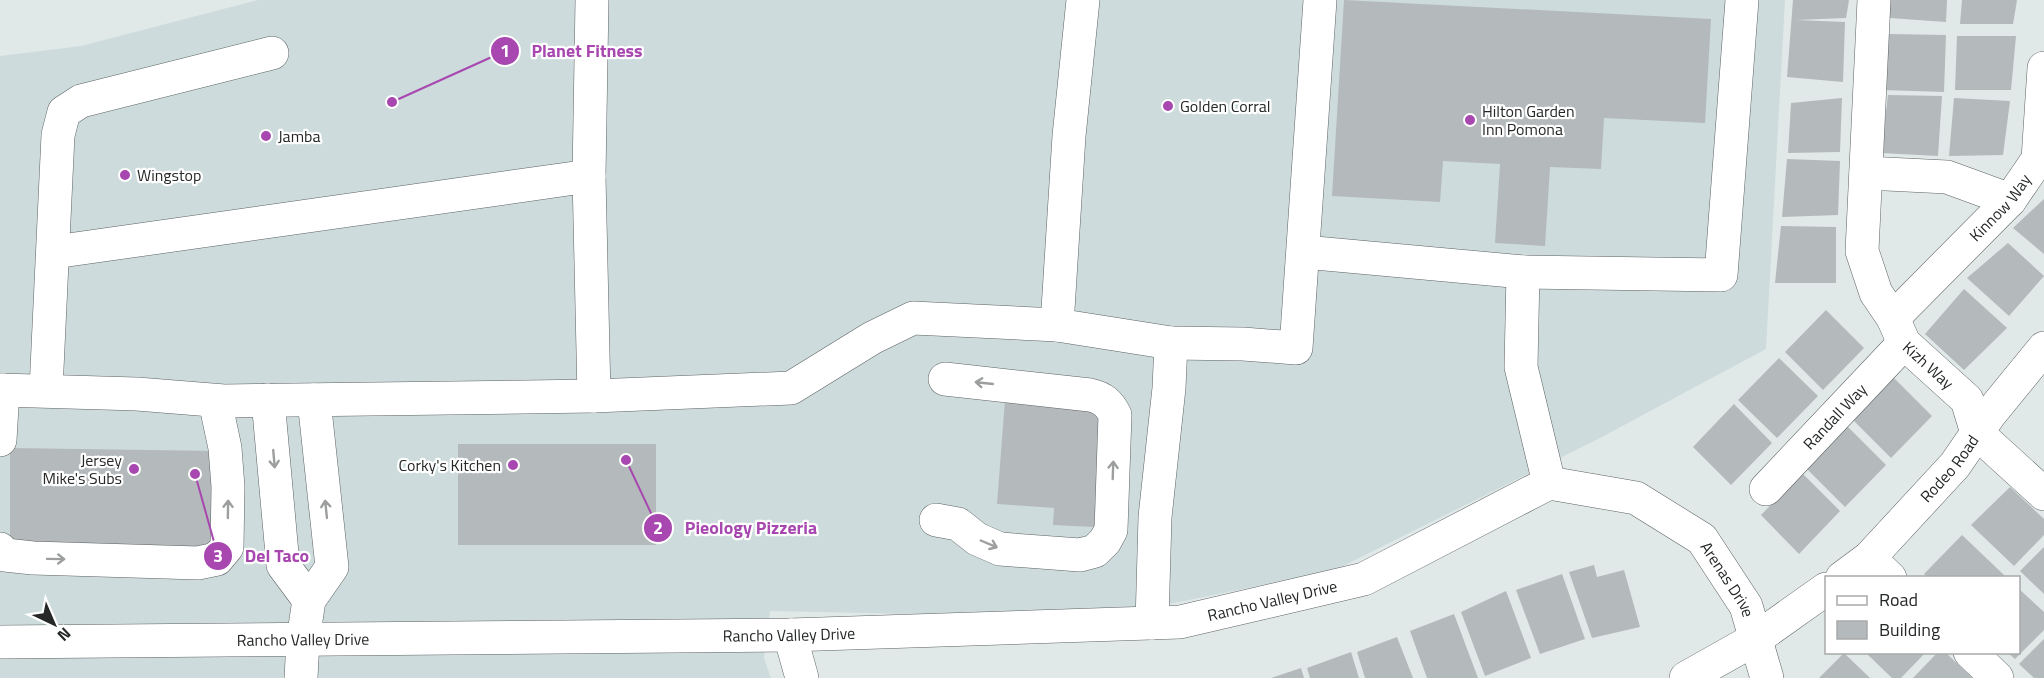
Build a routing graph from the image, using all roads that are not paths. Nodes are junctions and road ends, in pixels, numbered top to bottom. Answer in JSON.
{"nodes":[{"id":1,"x":592,"y":0,"type":"edge"},
{"id":2,"x":1083,"y":0,"type":"edge"},
{"id":3,"x":1320,"y":0,"type":"edge"},
{"id":4,"x":1742,"y":0,"type":"edge"},
{"id":5,"x":1874,"y":0,"type":"edge"},
{"id":6,"x":272,"y":53,"type":"dead end"},
{"id":7,"x":2044,"y":68,"type":"edge"},
{"id":8,"x":1866,"y":173,"type":"junction"},
{"id":9,"x":589,"y":176,"type":"junction"},
{"id":10,"x":2010,"y":200,"type":"junction"},
{"id":11,"x":54,"y":252,"type":"junction"},
{"id":12,"x":1304,"y":252,"type":"junction"},
{"id":13,"x":1523,"y":272,"type":"junction"},
{"id":14,"x":1057,"y":325,"type":"junction"},
{"id":15,"x":1899,"y":330,"type":"junction"},
{"id":16,"x":1171,"y":343,"type":"junction"},
{"id":17,"x":2044,"y":348,"type":"edge"},
{"id":18,"x":945,"y":379,"type":"dead end"},
{"id":19,"x":1,"y":390,"type":"edge"},
{"id":20,"x":46,"y":390,"type":"junction"},
{"id":21,"x":594,"y":396,"type":"junction"},
{"id":22,"x":268,"y":400,"type":"junction"},
{"id":23,"x":314,"y":400,"type":"junction"},
{"id":24,"x":215,"y":401,"type":"junction"},
{"id":25,"x":1977,"y":433,"type":"junction"},
{"id":26,"x":0,"y":440,"type":"edge"},
{"id":27,"x":1549,"y":483,"type":"junction"},
{"id":28,"x":1766,"y":489,"type":"dead end"},
{"id":29,"x":2044,"y":494,"type":"edge"},
{"id":30,"x":936,"y":520,"type":"dead end"},
{"id":31,"x":0,"y":549,"type":"edge"},
{"id":32,"x":1879,"y":568,"type":"edge"},
{"id":33,"x":1849,"y":576,"type":"edge"},
{"id":34,"x":1825,"y":590,"type":"edge"},
{"id":35,"x":309,"y":600,"type":"junction"},
{"id":36,"x":1152,"y":623,"type":"junction"},
{"id":37,"x":790,"y":635,"type":"junction"},
{"id":38,"x":1757,"y":638,"type":"junction"},
{"id":39,"x":303,"y":640,"type":"junction"},
{"id":40,"x":0,"y":642,"type":"edge"},
{"id":41,"x":1972,"y":654,"type":"edge"},
{"id":42,"x":301,"y":678,"type":"edge"},
{"id":43,"x":802,"y":678,"type":"edge"},
{"id":44,"x":1686,"y":678,"type":"edge"},
{"id":45,"x":1767,"y":678,"type":"edge"},
{"id":46,"x":1997,"y":678,"type":"edge"}],
"edges":[{"from":1,"to":9,"type":"street"},
{"from":2,"to":14,"type":"street"},
{"from":3,"to":12,"type":"street"},
{"from":4,"to":13,"type":"street"},
{"from":5,"to":8,"type":"street","name":"Kizh Way"},
{"from":6,"to":11,"type":"street"},
{"from":7,"to":10,"type":"street","name":"Kinnow Way"},
{"from":8,"to":10,"type":"street"},
{"from":8,"to":15,"type":"street","name":"Kizh Way"},
{"from":9,"to":11,"type":"street"},
{"from":9,"to":21,"type":"street"},
{"from":10,"to":15,"type":"street","name":"Kinnow Way"},
{"from":11,"to":20,"type":"street"},
{"from":12,"to":13,"type":"street"},
{"from":12,"to":16,"type":"street"},
{"from":13,"to":27,"type":"street"},
{"from":14,"to":16,"type":"street"},
{"from":14,"to":21,"type":"street"},
{"from":15,"to":25,"type":"street","name":"Kizh Way"},
{"from":15,"to":28,"type":"street","name":"Randall Way"},
{"from":16,"to":36,"type":"street"},
{"from":17,"to":25,"type":"street","name":"Rodeo Road"},
{"from":30,"to":18,"type":"street","one_way":true},
{"from":19,"to":20,"type":"street"},
{"from":19,"to":26,"type":"street"},
{"from":20,"to":24,"type":"street"},
{"from":21,"to":23,"type":"street"},
{"from":22,"to":23,"type":"street"},
{"from":22,"to":24,"type":"street"},
{"from":22,"to":35,"type":"street","one_way":true},
{"from":35,"to":23,"type":"street","one_way":true},
{"from":31,"to":24,"type":"street","one_way":true},
{"from":25,"to":29,"type":"street"},
{"from":25,"to":32,"type":"street","name":"Rodeo Road"},
{"from":27,"to":36,"type":"street","name":"Rancho Valley Drive"},
{"from":27,"to":38,"type":"street","name":"Arenas Drive"},
{"from":32,"to":33,"type":"street","name":"Rodeo Road"},
{"from":34,"to":38,"type":"street"},
{"from":35,"to":39,"type":"street"},
{"from":36,"to":37,"type":"street","name":"Rancho Valley Drive"},
{"from":37,"to":39,"type":"street","name":"Rancho Valley Drive"},
{"from":37,"to":43,"type":"street"},
{"from":38,"to":44,"type":"street"},
{"from":38,"to":45,"type":"street","name":"Arenas Drive"},
{"from":39,"to":40,"type":"street","name":"Rancho Valley Drive"},
{"from":39,"to":42,"type":"street"},
{"from":41,"to":46,"type":"street"}]}
